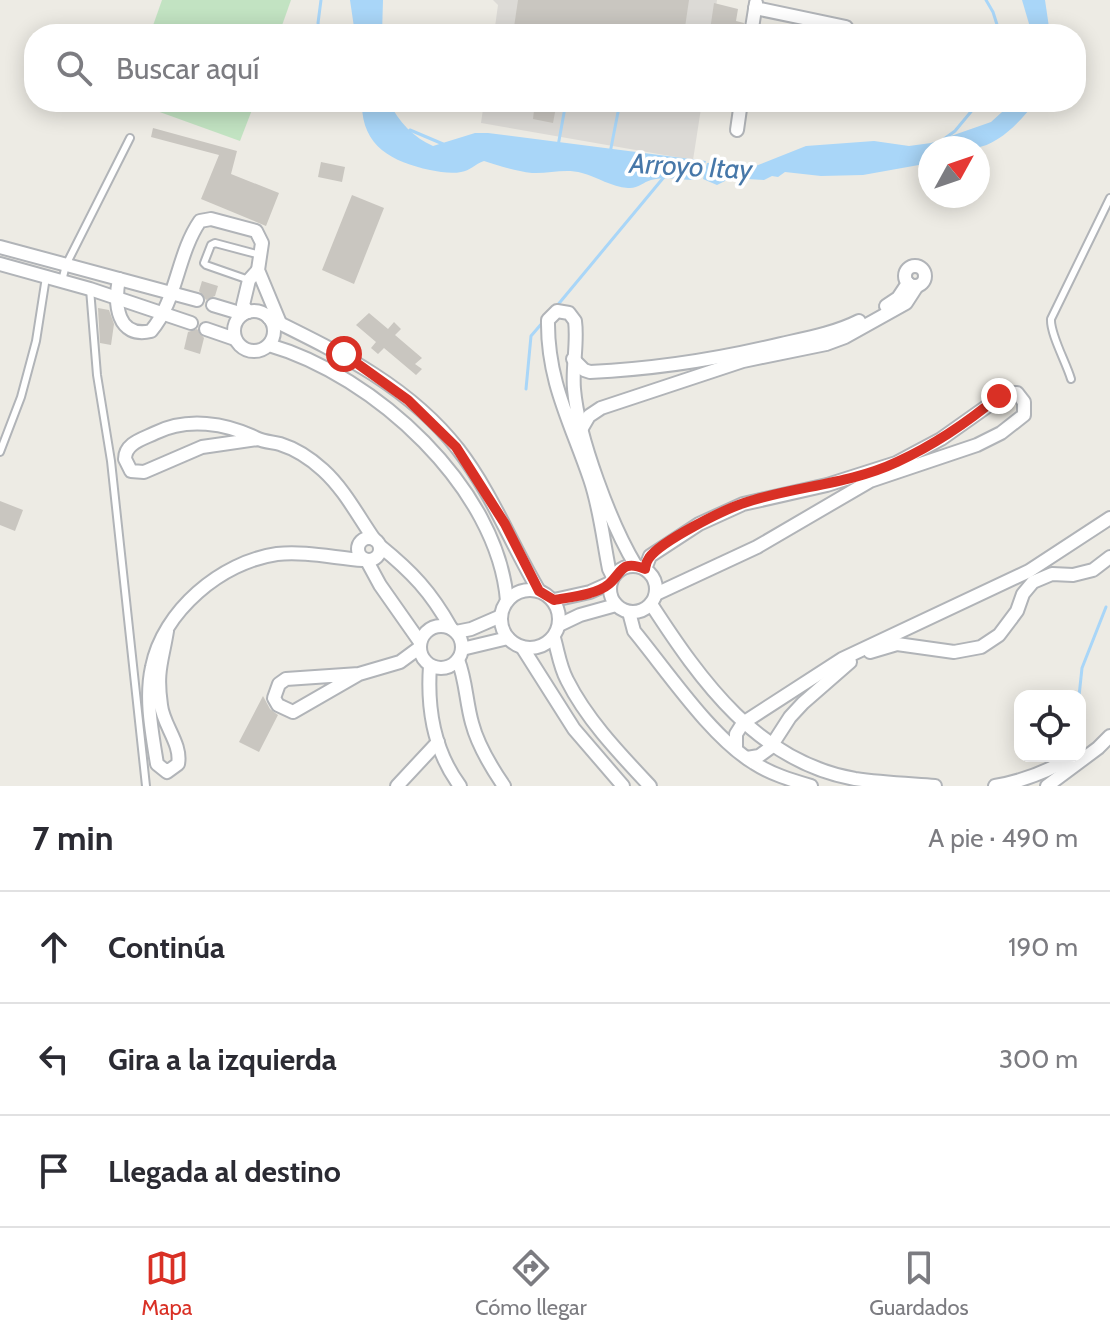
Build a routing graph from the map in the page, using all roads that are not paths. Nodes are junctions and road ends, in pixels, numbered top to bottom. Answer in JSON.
{"nodes":[{"id":1,"x":756,"y":4,"type":"edge"},
{"id":2,"x":753,"y":24,"type":"edge"},
{"id":3,"x":834,"y":24,"type":"edge"},
{"id":4,"x":740,"y":112,"type":"edge"},
{"id":5,"x":737,"y":130,"type":"dead end"},
{"id":6,"x":130,"y":138,"type":"dead end"},
{"id":7,"x":1110,"y":198,"type":"edge"},
{"id":8,"x":0,"y":247,"type":"edge"},
{"id":9,"x":260,"y":255,"type":"junction"},
{"id":10,"x":0,"y":264,"type":"edge"},
{"id":11,"x":66,"y":265,"type":"junction"},
{"id":12,"x":253,"y":275,"type":"junction"},
{"id":13,"x":46,"y":277,"type":"junction"},
{"id":14,"x":119,"y":279,"type":"junction"},
{"id":15,"x":62,"y":281,"type":"junction"},
{"id":16,"x":90,"y":289,"type":"junction"},
{"id":17,"x":170,"y":293,"type":"junction"},
{"id":18,"x":115,"y":297,"type":"junction"},
{"id":19,"x":197,"y":300,"type":"dead end"},
{"id":20,"x":213,"y":305,"type":"dead end"},
{"id":21,"x":246,"y":313,"type":"junction"},
{"id":22,"x":164,"y":314,"type":"junction"},
{"id":23,"x":274,"y":321,"type":"junction"},
{"id":24,"x":191,"y":323,"type":"dead end"},
{"id":25,"x":206,"y":329,"type":"dead end"},
{"id":26,"x":235,"y":339,"type":"junction"},
{"id":27,"x":269,"y":345,"type":"junction"},
{"id":28,"x":573,"y":359,"type":"junction"},
{"id":29,"x":1071,"y":379,"type":"dead end"},
{"id":30,"x":582,"y":428,"type":"junction"},
{"id":31,"x":258,"y":439,"type":"junction"},
{"id":32,"x":0,"y":452,"type":"edge"},
{"id":33,"x":353,"y":509,"type":"junction"},
{"id":34,"x":1110,"y":518,"type":"edge"},
{"id":35,"x":377,"y":543,"type":"junction"},
{"id":36,"x":362,"y":553,"type":"junction"},
{"id":37,"x":1110,"y":557,"type":"edge"},
{"id":38,"x":641,"y":568,"type":"junction"},
{"id":39,"x":612,"y":580,"type":"junction"},
{"id":40,"x":539,"y":591,"type":"junction"},
{"id":41,"x":654,"y":599,"type":"junction"},
{"id":42,"x":554,"y":600,"type":"junction"},
{"id":43,"x":507,"y":601,"type":"junction"},
{"id":44,"x":616,"y":605,"type":"junction"},
{"id":45,"x":629,"y":612,"type":"junction"},
{"id":46,"x":501,"y":616,"type":"junction"},
{"id":47,"x":559,"y":625,"type":"junction"},
{"id":48,"x":453,"y":630,"type":"junction"},
{"id":49,"x":167,"y":631,"type":"junction"},
{"id":50,"x":508,"y":638,"type":"junction"},
{"id":51,"x":554,"y":638,"type":"junction"},
{"id":52,"x":420,"y":645,"type":"junction"},
{"id":53,"x":522,"y":647,"type":"junction"},
{"id":54,"x":460,"y":654,"type":"junction"},
{"id":55,"x":400,"y":662,"type":"junction"},
{"id":56,"x":428,"y":664,"type":"junction"},
{"id":57,"x":359,"y":674,"type":"junction"},
{"id":58,"x":743,"y":723,"type":"junction"},
{"id":59,"x":1110,"y":725,"type":"edge"},
{"id":60,"x":1110,"y":736,"type":"edge"},
{"id":61,"x":438,"y":742,"type":"junction"},
{"id":62,"x":773,"y":745,"type":"junction"},
{"id":63,"x":1086,"y":747,"type":"edge"},
{"id":64,"x":736,"y":749,"type":"junction"},
{"id":65,"x":747,"y":758,"type":"junction"},
{"id":66,"x":446,"y":761,"type":"junction"},
{"id":67,"x":1063,"y":762,"type":"edge"},
{"id":68,"x":421,"y":763,"type":"junction"},
{"id":69,"x":146,"y":786,"type":"edge"},
{"id":70,"x":397,"y":786,"type":"edge"},
{"id":71,"x":460,"y":786,"type":"edge"},
{"id":72,"x":504,"y":786,"type":"edge"},
{"id":73,"x":623,"y":786,"type":"edge"},
{"id":74,"x":650,"y":786,"type":"edge"},
{"id":75,"x":811,"y":786,"type":"edge"},
{"id":76,"x":935,"y":786,"type":"edge"},
{"id":77,"x":995,"y":786,"type":"edge"},
{"id":78,"x":1047,"y":786,"type":"edge"}],
"edges":[{"from":1,"to":2,"type":"street"},
{"from":1,"to":3,"type":"street"},
{"from":4,"to":5,"type":"street"},
{"from":6,"to":11,"type":"lane"},
{"from":7,"to":29,"type":"lane"},
{"from":8,"to":11,"type":"street"},
{"from":9,"to":12,"type":"street"},
{"from":9,"to":12,"type":"lane"},
{"from":9,"to":17,"type":"street"},
{"from":10,"to":13,"type":"street"},
{"from":11,"to":14,"type":"street"},
{"from":11,"to":15,"type":"lane"},
{"from":12,"to":21,"type":"street"},
{"from":12,"to":23,"type":"street"},
{"from":13,"to":15,"type":"street"},
{"from":13,"to":32,"type":"lane"},
{"from":14,"to":17,"type":"street"},
{"from":14,"to":18,"type":"street"},
{"from":15,"to":16,"type":"street"},
{"from":16,"to":18,"type":"street"},
{"from":16,"to":69,"type":"lane"},
{"from":17,"to":19,"type":"street"},
{"from":17,"to":22,"type":"street"},
{"from":18,"to":22,"type":"street"},
{"from":18,"to":22,"type":"street"},
{"from":20,"to":21,"type":"street"},
{"from":21,"to":23,"type":"street"},
{"from":21,"to":26,"type":"street"},
{"from":22,"to":24,"type":"street"},
{"from":23,"to":27,"type":"street"},
{"from":23,"to":40,"type":"street"},
{"from":25,"to":26,"type":"street"},
{"from":26,"to":27,"type":"street"},
{"from":27,"to":43,"type":"street"},
{"from":28,"to":30,"type":"street"},
{"from":28,"to":30,"type":"street"},
{"from":28,"to":39,"type":"street"},
{"from":30,"to":38,"type":"street"},
{"from":31,"to":31,"type":"street"},
{"from":31,"to":33,"type":"street"},
{"from":33,"to":35,"type":"street"},
{"from":33,"to":36,"type":"street"},
{"from":34,"to":58,"type":"street"},
{"from":35,"to":36,"type":"street"},
{"from":35,"to":36,"type":"street"},
{"from":35,"to":48,"type":"street"},
{"from":36,"to":49,"type":"street"},
{"from":36,"to":52,"type":"street"},
{"from":37,"to":62,"type":"street"},
{"from":38,"to":39,"type":"street"},
{"from":38,"to":41,"type":"street"},
{"from":38,"to":41,"type":"street"},
{"from":39,"to":42,"type":"street"},
{"from":39,"to":44,"type":"street"},
{"from":40,"to":42,"type":"street"},
{"from":40,"to":43,"type":"street"},
{"from":41,"to":45,"type":"street"},
{"from":41,"to":58,"type":"street"},
{"from":42,"to":47,"type":"street"},
{"from":43,"to":46,"type":"street"},
{"from":44,"to":45,"type":"street"},
{"from":44,"to":47,"type":"street"},
{"from":45,"to":64,"type":"street"},
{"from":46,"to":48,"type":"street"},
{"from":46,"to":50,"type":"street"},
{"from":47,"to":51,"type":"street"},
{"from":48,"to":52,"type":"street"},
{"from":48,"to":54,"type":"street"},
{"from":49,"to":49,"type":"street"},
{"from":50,"to":53,"type":"street"},
{"from":50,"to":54,"type":"street"},
{"from":51,"to":53,"type":"street"},
{"from":51,"to":74,"type":"street"},
{"from":52,"to":55,"type":"street"},
{"from":52,"to":56,"type":"street"},
{"from":53,"to":73,"type":"street"},
{"from":54,"to":56,"type":"street"},
{"from":54,"to":72,"type":"street"},
{"from":55,"to":56,"type":"street"},
{"from":55,"to":57,"type":"street"},
{"from":56,"to":61,"type":"street"},
{"from":57,"to":57,"type":"street"},
{"from":58,"to":62,"type":"street"},
{"from":58,"to":64,"type":"street"},
{"from":59,"to":63,"type":"street"},
{"from":60,"to":78,"type":"street"},
{"from":61,"to":66,"type":"street"},
{"from":61,"to":68,"type":"street"},
{"from":62,"to":65,"type":"street"},
{"from":62,"to":76,"type":"street"},
{"from":64,"to":65,"type":"street"},
{"from":65,"to":75,"type":"street"},
{"from":66,"to":68,"type":"street"},
{"from":66,"to":71,"type":"street"},
{"from":67,"to":77,"type":"street"},
{"from":68,"to":70,"type":"street"}]}
